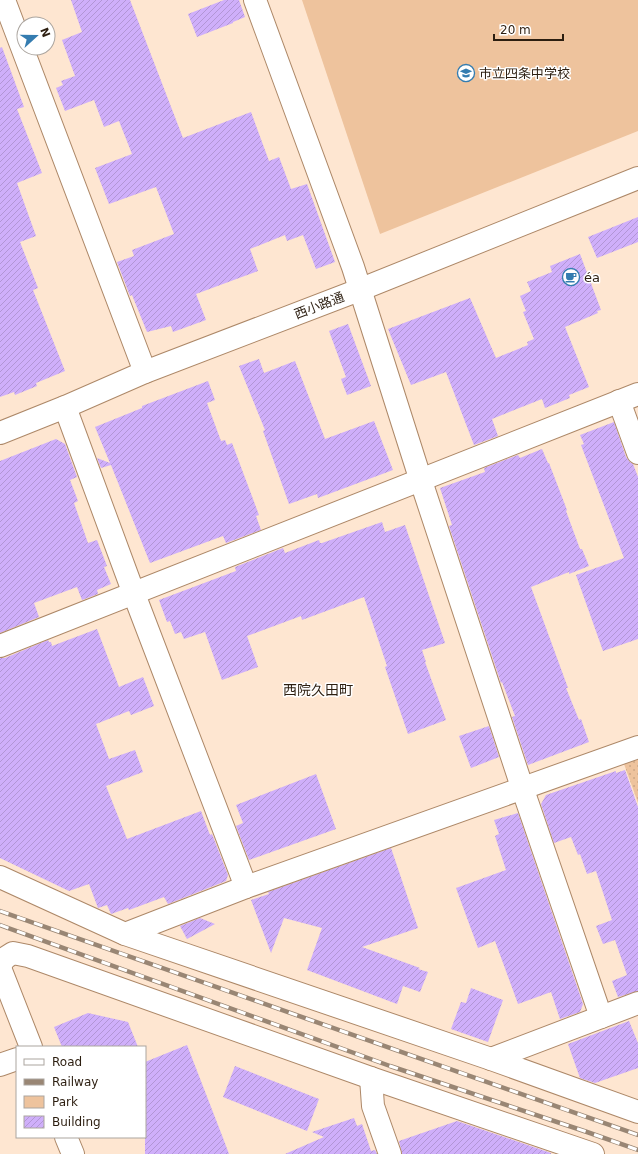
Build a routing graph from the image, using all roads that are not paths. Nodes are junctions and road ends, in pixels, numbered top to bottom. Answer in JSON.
{"nodes":[{"id":1,"x":4,"y":0,"type":"edge"},
{"id":2,"x":255,"y":0,"type":"edge"},
{"id":3,"x":638,"y":178,"type":"edge"},
{"id":4,"x":359,"y":290,"type":"junction"},
{"id":5,"x":145,"y":372,"type":"junction"},
{"id":6,"x":628,"y":397,"type":"edge"},
{"id":7,"x":65,"y":407,"type":"junction"},
{"id":8,"x":0,"y":433,"type":"edge"},
{"id":9,"x":638,"y":453,"type":"edge"},
{"id":10,"x":421,"y":480,"type":"junction"},
{"id":11,"x":134,"y":594,"type":"junction"},
{"id":12,"x":0,"y":646,"type":"edge"},
{"id":13,"x":638,"y":748,"type":"edge"},
{"id":14,"x":523,"y":790,"type":"junction"},
{"id":15,"x":0,"y":876,"type":"edge"},
{"id":16,"x":246,"y":887,"type":"junction"},
{"id":17,"x":125,"y":934,"type":"junction"},
{"id":18,"x":0,"y":965,"type":"edge"},
{"id":19,"x":0,"y":968,"type":"edge"},
{"id":20,"x":638,"y":1003,"type":"edge"},
{"id":21,"x":601,"y":1017,"type":"junction"},
{"id":22,"x":31,"y":1046,"type":"edge"},
{"id":23,"x":16,"y":1059,"type":"edge"},
{"id":24,"x":492,"y":1059,"type":"junction"},
{"id":25,"x":0,"y":1065,"type":"edge"},
{"id":26,"x":371,"y":1078,"type":"junction"},
{"id":27,"x":638,"y":1112,"type":"edge"},
{"id":28,"x":66,"y":1138,"type":"edge"},
{"id":29,"x":73,"y":1154,"type":"edge"},
{"id":30,"x":390,"y":1154,"type":"edge"},
{"id":31,"x":593,"y":1154,"type":"edge"}],
"edges":[{"from":1,"to":5,"type":"street"},
{"from":2,"to":4,"type":"street"},
{"from":3,"to":4,"type":"street","name":"西小路通"},
{"from":4,"to":5,"type":"street","name":"西小路通"},
{"from":4,"to":10,"type":"street"},
{"from":5,"to":7,"type":"street","name":"西小路通"},
{"from":6,"to":9,"type":"street"},
{"from":6,"to":10,"type":"street"},
{"from":7,"to":8,"type":"street","name":"西小路通"},
{"from":7,"to":11,"type":"street"},
{"from":10,"to":11,"type":"street"},
{"from":10,"to":14,"type":"street"},
{"from":11,"to":12,"type":"street"},
{"from":11,"to":16,"type":"street"},
{"from":13,"to":14,"type":"street"},
{"from":14,"to":16,"type":"street"},
{"from":14,"to":21,"type":"street"},
{"from":15,"to":17,"type":"street"},
{"from":16,"to":17,"type":"street"},
{"from":17,"to":24,"type":"street"},
{"from":18,"to":26,"type":"street"},
{"from":19,"to":22,"type":"street"},
{"from":20,"to":21,"type":"street"},
{"from":21,"to":24,"type":"street"},
{"from":23,"to":25,"type":"street"},
{"from":24,"to":27,"type":"street"},
{"from":26,"to":30,"type":"street"},
{"from":26,"to":31,"type":"street"},
{"from":28,"to":29,"type":"street"}]}
